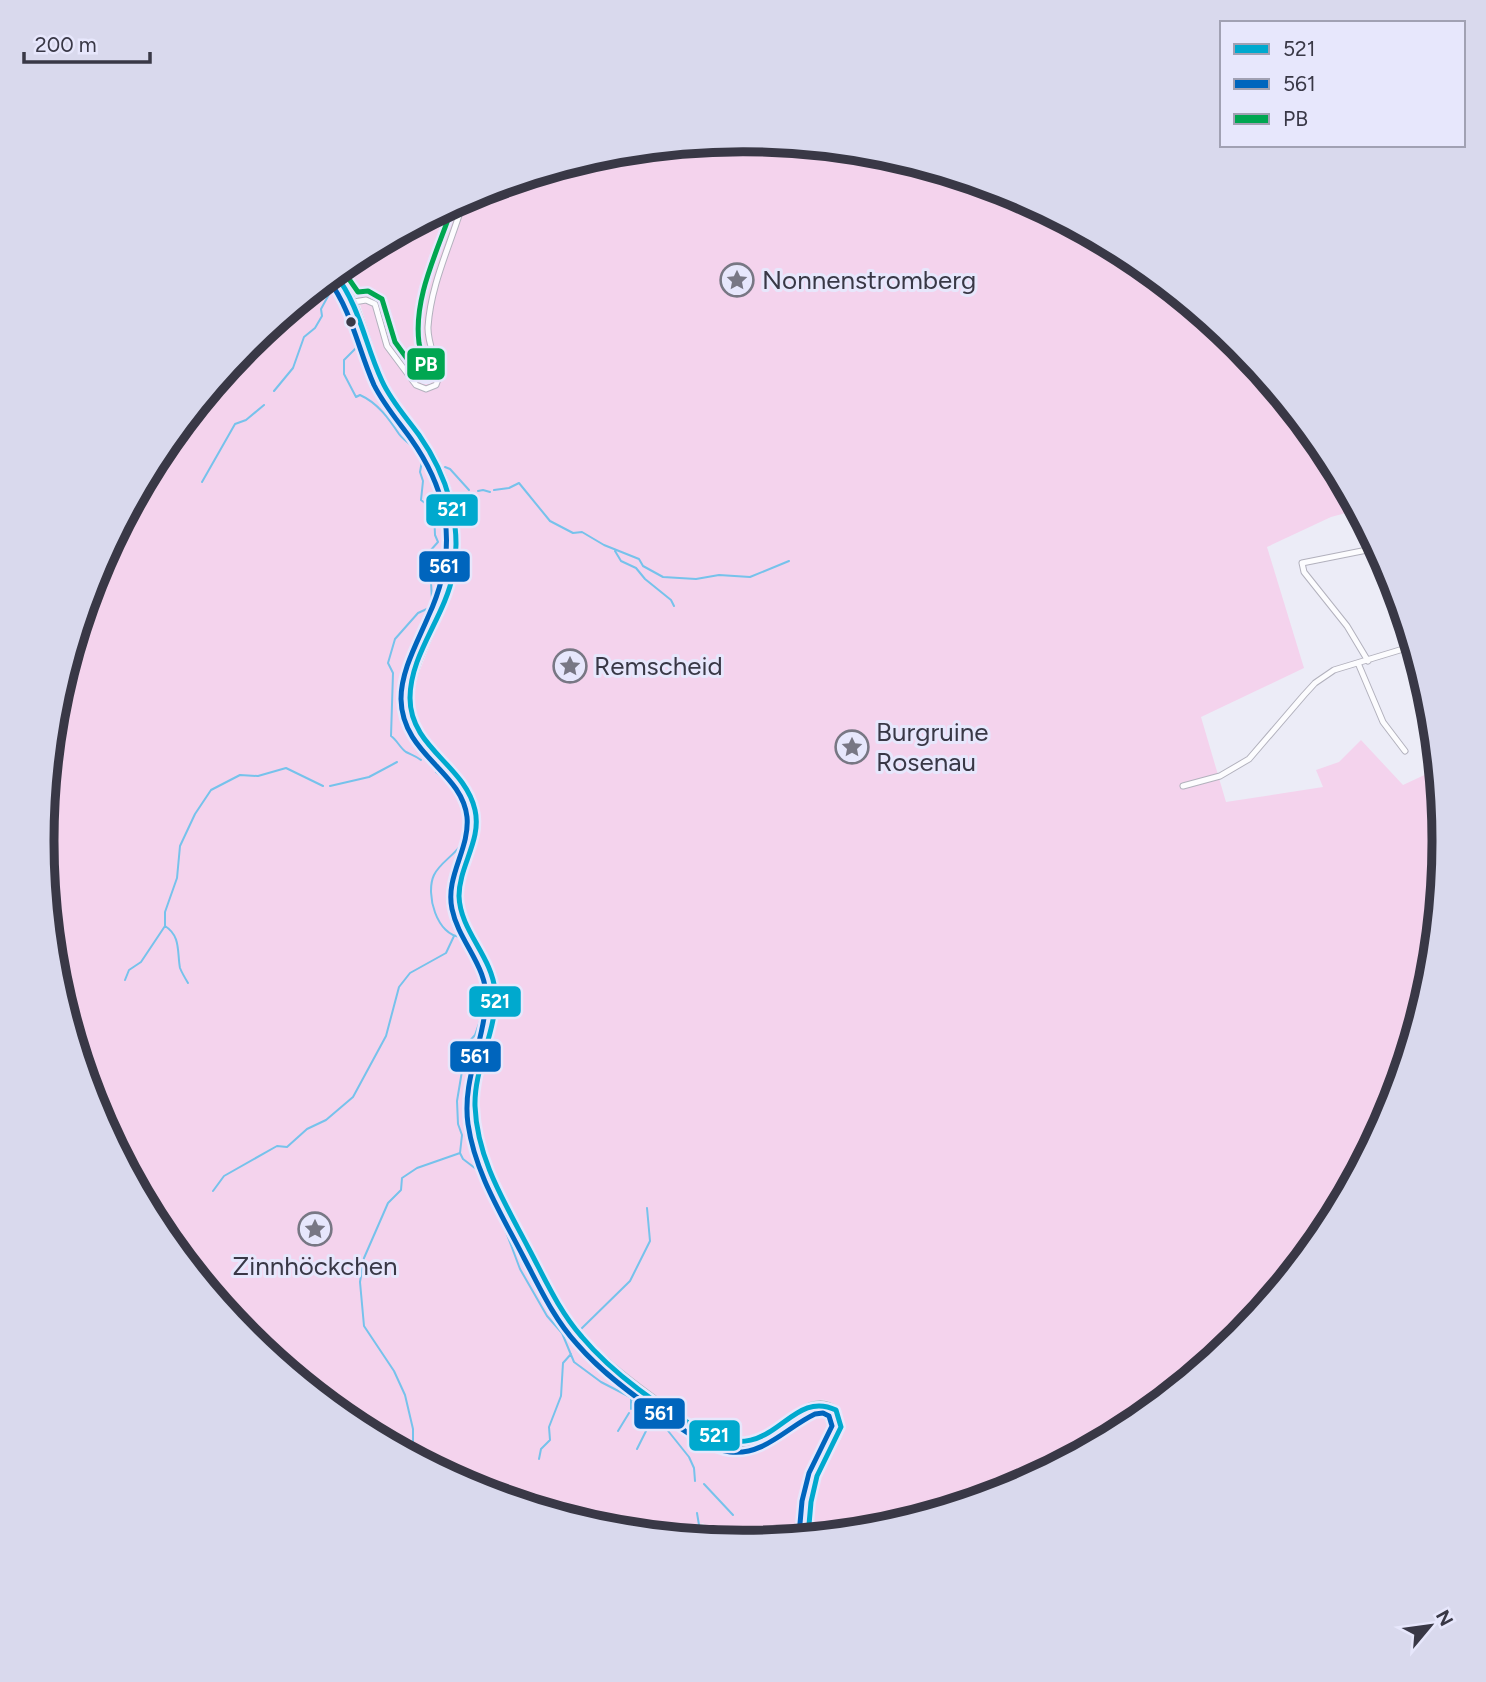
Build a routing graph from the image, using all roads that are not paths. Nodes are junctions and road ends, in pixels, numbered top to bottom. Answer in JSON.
{"nodes":[{"id":1,"x":459,"y":214,"type":"edge"},
{"id":2,"x":341,"y":282,"type":"edge"},
{"id":3,"x":357,"y":301,"type":"junction"},
{"id":4,"x":1367,"y":550,"type":"edge"},
{"id":5,"x":1404,"y":649,"type":"edge"},
{"id":6,"x":1368,"y":661,"type":"junction"},
{"id":7,"x":1358,"y":663,"type":"junction"},
{"id":8,"x":1405,"y":751,"type":"dead end"},
{"id":9,"x":1183,"y":786,"type":"dead end"},
{"id":10,"x":808,"y":1526,"type":"edge"}],
"edges":[{"from":1,"to":3,"type":"street"},
{"from":2,"to":3,"type":"main road"},
{"from":3,"to":10,"type":"main road"},
{"from":4,"to":6,"type":"street"},
{"from":5,"to":6,"type":"street"},
{"from":6,"to":7,"type":"street"},
{"from":7,"to":8,"type":"street"},
{"from":7,"to":9,"type":"street"}]}
